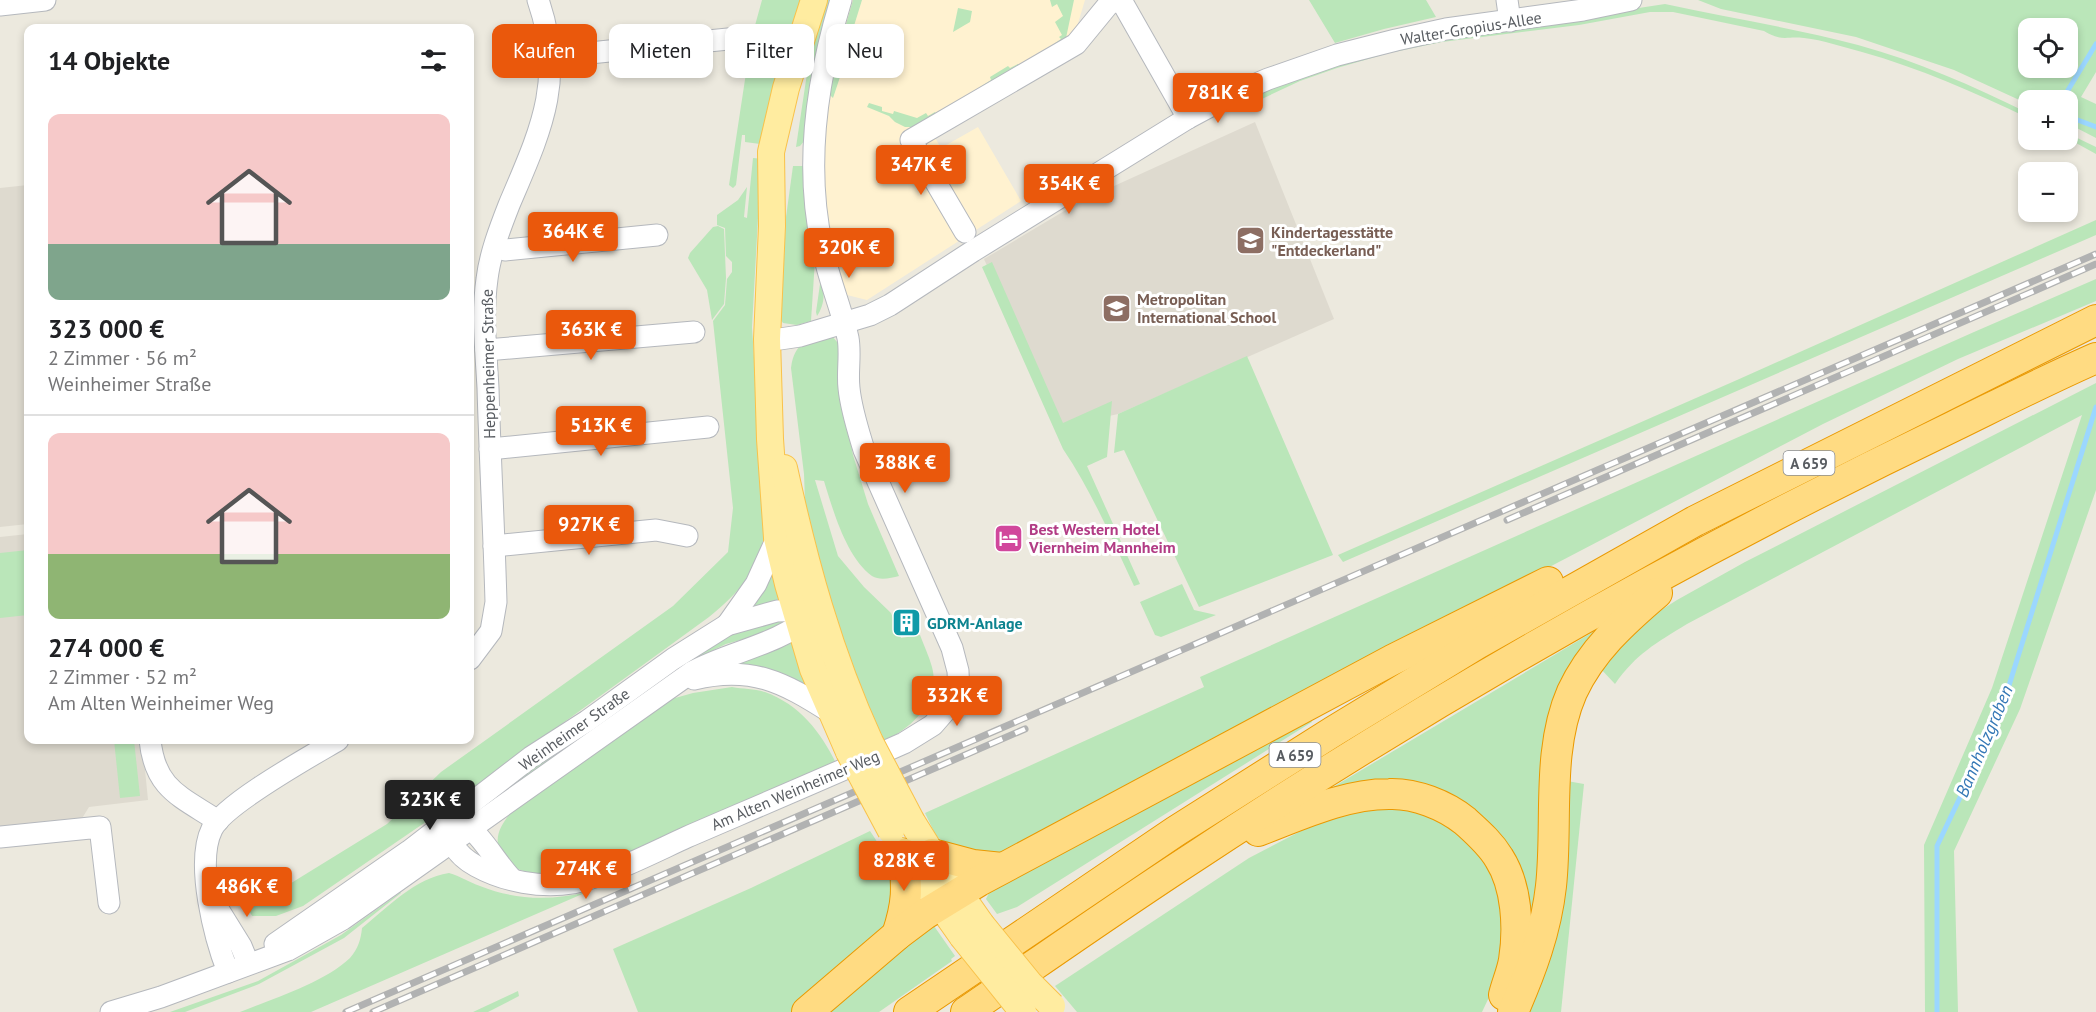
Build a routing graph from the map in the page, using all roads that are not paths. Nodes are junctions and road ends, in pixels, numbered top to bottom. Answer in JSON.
{"nodes":[{"id":1,"x":45,"y":0,"type":"edge"},
{"id":2,"x":538,"y":0,"type":"edge"},
{"id":3,"x":814,"y":0,"type":"edge"},
{"id":4,"x":841,"y":0,"type":"edge"},
{"id":5,"x":1116,"y":0,"type":"edge"},
{"id":6,"x":1120,"y":0,"type":"edge"},
{"id":7,"x":1507,"y":0,"type":"edge"},
{"id":8,"x":1619,"y":2,"type":"edge"},
{"id":9,"x":0,"y":5,"type":"edge"},
{"id":10,"x":1510,"y":21,"type":"junction"},
{"id":11,"x":545,"y":24,"type":"edge"},
{"id":12,"x":725,"y":39,"type":"edge"},
{"id":13,"x":597,"y":52,"type":"edge"},
{"id":14,"x":550,"y":78,"type":"edge"},
{"id":15,"x":1188,"y":118,"type":"junction"},
{"id":16,"x":965,"y":232,"type":"dead end"},
{"id":17,"x":657,"y":235,"type":"dead end"},
{"id":18,"x":495,"y":246,"type":"junction"},
{"id":19,"x":2096,"y":320,"type":"edge"},
{"id":20,"x":842,"y":322,"type":"junction"},
{"id":21,"x":694,"y":332,"type":"dead end"},
{"id":22,"x":767,"y":339,"type":"junction"},
{"id":23,"x":486,"y":350,"type":"junction"},
{"id":24,"x":2096,"y":358,"type":"edge"},
{"id":25,"x":769,"y":393,"type":"junction"},
{"id":26,"x":708,"y":427,"type":"dead end"},
{"id":27,"x":490,"y":449,"type":"junction"},
{"id":28,"x":1695,"y":521,"type":"junction"},
{"id":29,"x":687,"y":536,"type":"dead end"},
{"id":30,"x":777,"y":538,"type":"junction"},
{"id":31,"x":494,"y":546,"type":"junction"},
{"id":32,"x":1716,"y":546,"type":"junction"},
{"id":33,"x":804,"y":615,"type":"junction"},
{"id":34,"x":727,"y":625,"type":"junction"},
{"id":35,"x":474,"y":654,"type":"edge"},
{"id":36,"x":675,"y":683,"type":"junction"},
{"id":37,"x":830,"y":712,"type":"junction"},
{"id":38,"x":151,"y":744,"type":"edge"},
{"id":39,"x":309,"y":747,"type":"edge"},
{"id":40,"x":859,"y":747,"type":"junction"},
{"id":41,"x":450,"y":818,"type":"junction"},
{"id":42,"x":218,"y":820,"type":"junction"},
{"id":43,"x":472,"y":828,"type":"junction"},
{"id":44,"x":0,"y":837,"type":"edge"},
{"id":45,"x":909,"y":840,"type":"junction"},
{"id":46,"x":451,"y":843,"type":"junction"},
{"id":47,"x":1194,"y":856,"type":"junction"},
{"id":48,"x":1002,"y":868,"type":"junction"},
{"id":49,"x":514,"y":880,"type":"junction"},
{"id":50,"x":208,"y":893,"type":"junction"},
{"id":51,"x":949,"y":899,"type":"junction"},
{"id":52,"x":109,"y":903,"type":"dead end"},
{"id":53,"x":972,"y":930,"type":"junction"},
{"id":54,"x":897,"y":935,"type":"junction"},
{"id":55,"x":248,"y":963,"type":"junction"},
{"id":56,"x":228,"y":972,"type":"junction"},
{"id":57,"x":1055,"y":1009,"type":"edge"},
{"id":58,"x":111,"y":1012,"type":"edge"},
{"id":59,"x":807,"y":1012,"type":"edge"},
{"id":60,"x":909,"y":1012,"type":"edge"},
{"id":61,"x":966,"y":1012,"type":"edge"},
{"id":62,"x":1023,"y":1012,"type":"edge"},
{"id":63,"x":1497,"y":1012,"type":"edge"},
{"id":64,"x":1513,"y":1012,"type":"edge"}],
"edges":[{"from":1,"to":9,"type":"street"},
{"from":2,"to":11,"type":"street","name":"Heppenheimer Straße"},
{"from":3,"to":22,"type":"main road"},
{"from":4,"to":20,"type":"street"},
{"from":5,"to":16,"type":"street"},
{"from":6,"to":15,"type":"street"},
{"from":7,"to":10,"type":"street"},
{"from":8,"to":10,"type":"street","name":"Walter-Gropius-Allee"},
{"from":10,"to":15,"type":"street","name":"Walter-Gropius-Allee"},
{"from":12,"to":13,"type":"street"},
{"from":14,"to":18,"type":"street","name":"Heppenheimer Straße"},
{"from":15,"to":20,"type":"street","name":"Walter-Gropius-Allee"},
{"from":17,"to":18,"type":"street"},
{"from":18,"to":23,"type":"street","name":"Heppenheimer Straße"},
{"from":19,"to":28,"type":"highway","number":"A 659"},
{"from":20,"to":22,"type":"street","name":"Walter-Gropius-Allee"},
{"from":20,"to":49,"type":"street","name":"Am Alten Weinheimer Weg"},
{"from":21,"to":23,"type":"street"},
{"from":22,"to":25,"type":"main road"},
{"from":23,"to":27,"type":"street","name":"Heppenheimer Straße"},
{"from":24,"to":32,"type":"highway","number":"A 659"},
{"from":25,"to":30,"type":"main road"},
{"from":25,"to":33,"type":"main road"},
{"from":26,"to":27,"type":"street"},
{"from":27,"to":31,"type":"street","name":"Heppenheimer Straße"},
{"from":28,"to":48,"type":"highway"},
{"from":28,"to":60,"type":"highway","number":"A 659"},
{"from":29,"to":31,"type":"street"},
{"from":30,"to":33,"type":"main road"},
{"from":30,"to":34,"type":"street","name":"Weinheimer Straße"},
{"from":31,"to":35,"type":"street","name":"Heppenheimer Straße"},
{"from":32,"to":47,"type":"highway","number":"A 659"},
{"from":32,"to":64,"type":"highway"},
{"from":33,"to":34,"type":"street","name":"Weinheimer Straße"},
{"from":33,"to":36,"type":"street","name":"Weinheimer Straße"},
{"from":33,"to":37,"type":"main road"},
{"from":33,"to":40,"type":"main road"},
{"from":34,"to":41,"type":"street","name":"Weinheimer Straße"},
{"from":36,"to":37,"type":"street","name":"Weinheimer Straße"},
{"from":36,"to":43,"type":"street","name":"Weinheimer Straße"},
{"from":37,"to":40,"type":"main road"},
{"from":38,"to":42,"type":"street"},
{"from":39,"to":42,"type":"street"},
{"from":40,"to":45,"type":"main road","bridge":true},
{"from":41,"to":43,"type":"street"},
{"from":41,"to":46,"type":"street"},
{"from":41,"to":55,"type":"street","name":"Weinheimer Straße"},
{"from":42,"to":50,"type":"street"},
{"from":43,"to":46,"type":"street","name":"Weinheimer Straße"},
{"from":43,"to":49,"type":"street"},
{"from":44,"to":52,"type":"street"},
{"from":45,"to":48,"type":"highway"},
{"from":45,"to":51,"type":"main road"},
{"from":45,"to":54,"type":"highway"},
{"from":46,"to":49,"type":"street","name":"Am Alten Weinheimer Weg"},
{"from":46,"to":55,"type":"street","name":"Weinheimer Straße"},
{"from":47,"to":61,"type":"highway","number":"A 659"},
{"from":47,"to":63,"type":"highway"},
{"from":48,"to":51,"type":"highway"},
{"from":50,"to":55,"type":"street"},
{"from":50,"to":56,"type":"street"},
{"from":51,"to":53,"type":"main road"},
{"from":51,"to":54,"type":"highway"},
{"from":53,"to":57,"type":"main road","bridge":true},
{"from":53,"to":62,"type":"main road","bridge":true},
{"from":54,"to":59,"type":"highway"},
{"from":55,"to":56,"type":"street","name":"Weinheimer Straße"},
{"from":56,"to":58,"type":"street","name":"Weinheimer Straße"}]}
